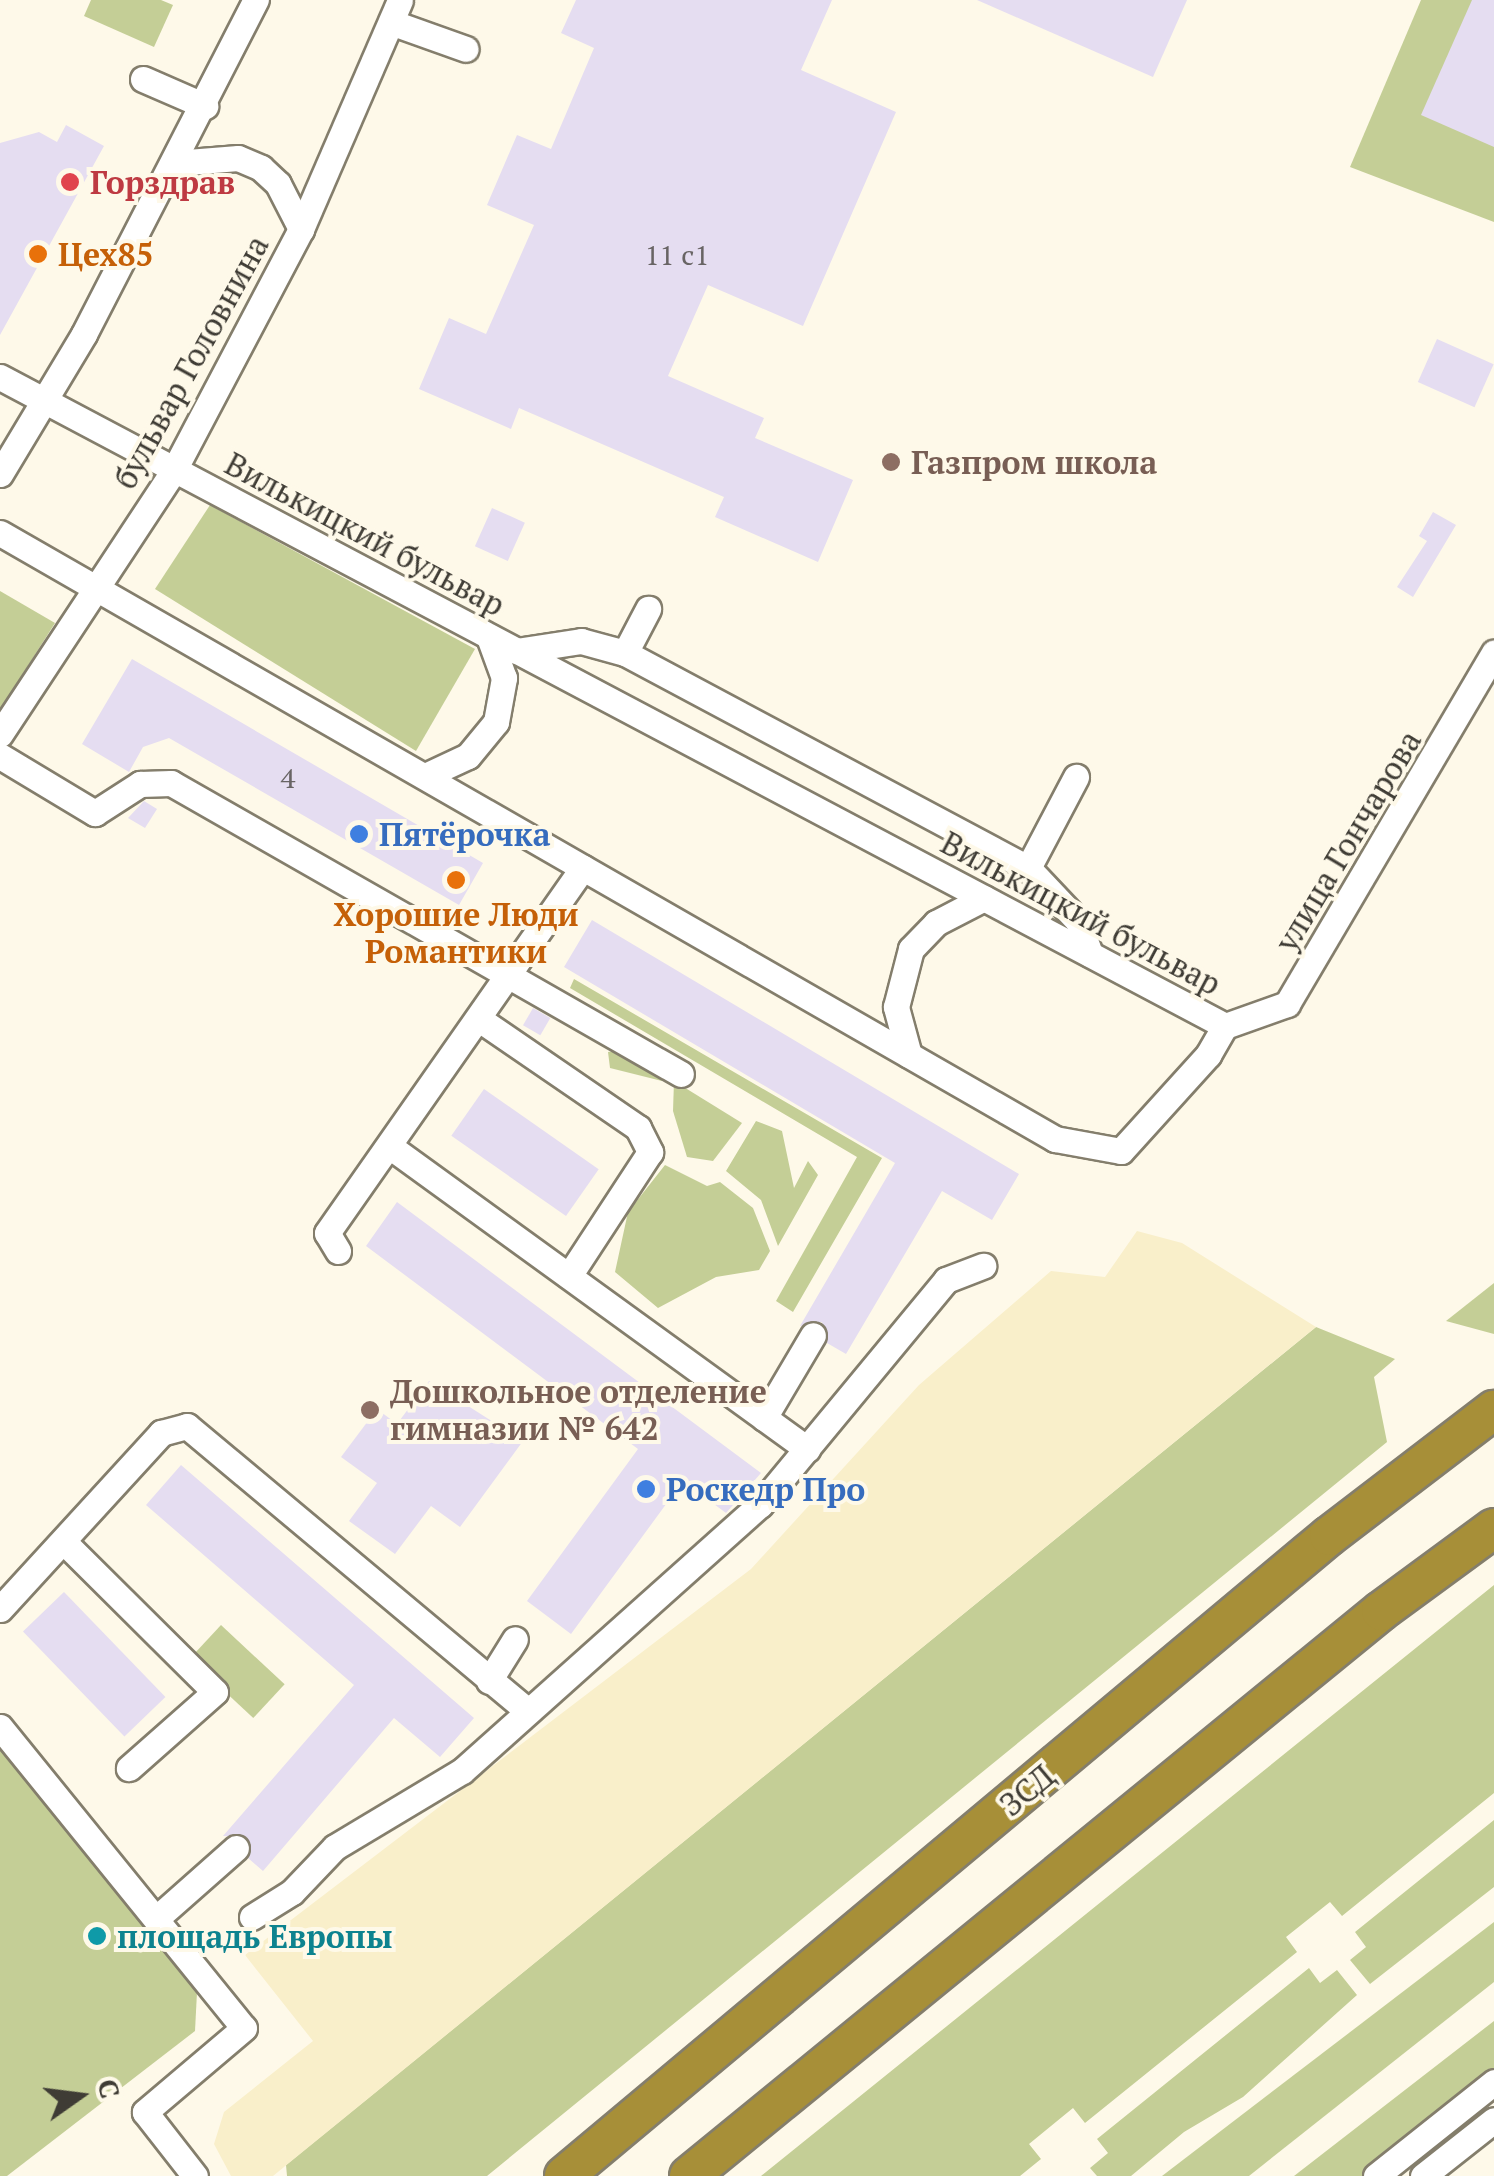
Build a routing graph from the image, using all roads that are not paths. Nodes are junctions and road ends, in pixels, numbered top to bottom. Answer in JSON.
{"nodes":[{"id":1,"x":256,"y":0,"type":"edge"},
{"id":2,"x":396,"y":12,"type":"edge"},
{"id":3,"x":466,"y":50,"type":"dead end"},
{"id":4,"x":143,"y":80,"type":"dead end"},
{"id":5,"x":205,"y":106,"type":"junction"},
{"id":6,"x":174,"y":163,"type":"junction"},
{"id":7,"x":301,"y":229,"type":"junction"},
{"id":8,"x":0,"y":376,"type":"edge"},
{"id":9,"x":47,"y":400,"type":"junction"},
{"id":10,"x":174,"y":470,"type":"junction"},
{"id":11,"x":0,"y":474,"type":"edge"},
{"id":12,"x":0,"y":532,"type":"edge"},
{"id":13,"x":95,"y":587,"type":"junction"},
{"id":14,"x":648,"y":609,"type":"dead end"},
{"id":15,"x":489,"y":637,"type":"junction"},
{"id":16,"x":516,"y":650,"type":"junction"},
{"id":17,"x":1494,"y":652,"type":"edge"},
{"id":18,"x":625,"y":653,"type":"junction"},
{"id":19,"x":0,"y":734,"type":"edge"},
{"id":20,"x":0,"y":756,"type":"edge"},
{"id":21,"x":425,"y":776,"type":"junction"},
{"id":22,"x":1076,"y":777,"type":"dead end"},
{"id":23,"x":583,"y":868,"type":"junction"},
{"id":24,"x":1028,"y":868,"type":"junction"},
{"id":25,"x":984,"y":898,"type":"junction"},
{"id":26,"x":1090,"y":954,"type":"junction"},
{"id":27,"x":510,"y":972,"type":"junction"},
{"id":28,"x":480,"y":1018,"type":"junction"},
{"id":29,"x":1225,"y":1026,"type":"junction"},
{"id":30,"x":909,"y":1054,"type":"junction"},
{"id":31,"x":680,"y":1074,"type":"dead end"},
{"id":32,"x":392,"y":1148,"type":"junction"},
{"id":33,"x":338,"y":1251,"type":"dead end"},
{"id":34,"x":983,"y":1266,"type":"dead end"},
{"id":35,"x":569,"y":1276,"type":"junction"},
{"id":36,"x":813,"y":1335,"type":"dead end"},
{"id":37,"x":1494,"y":1410,"type":"edge"},
{"id":38,"x":764,"y":1418,"type":"junction"},
{"id":39,"x":807,"y":1449,"type":"junction"},
{"id":40,"x":1494,"y":1528,"type":"edge"},
{"id":41,"x":65,"y":1542,"type":"junction"},
{"id":42,"x":0,"y":1608,"type":"edge"},
{"id":43,"x":515,"y":1639,"type":"dead end"},
{"id":44,"x":489,"y":1680,"type":"junction"},
{"id":45,"x":525,"y":1709,"type":"junction"},
{"id":46,"x":0,"y":1726,"type":"edge"},
{"id":47,"x":129,"y":1768,"type":"dead end"},
{"id":48,"x":236,"y":1848,"type":"dead end"},
{"id":49,"x":158,"y":1917,"type":"junction"},
{"id":50,"x":252,"y":1917,"type":"dead end"},
{"id":51,"x":1490,"y":2093,"type":"edge"},
{"id":52,"x":1494,"y":2120,"type":"edge"},
{"id":53,"x":195,"y":2176,"type":"edge"},
{"id":54,"x":564,"y":2176,"type":"edge"},
{"id":55,"x":689,"y":2176,"type":"edge"},
{"id":56,"x":1376,"y":2176,"type":"edge"},
{"id":57,"x":1423,"y":2176,"type":"edge"}],
"edges":[{"from":1,"to":5,"type":"street"},
{"from":2,"to":3,"type":"street"},
{"from":2,"to":7,"type":"street","name":"бульвар Головнина"},
{"from":4,"to":5,"type":"street"},
{"from":5,"to":6,"type":"street"},
{"from":6,"to":7,"type":"street"},
{"from":6,"to":9,"type":"street"},
{"from":7,"to":10,"type":"street","name":"бульвар Головнина"},
{"from":8,"to":9,"type":"street","name":"Вилькицкий бульвар"},
{"from":9,"to":10,"type":"street","name":"Вилькицкий бульвар"},
{"from":9,"to":11,"type":"street"},
{"from":10,"to":13,"type":"street","name":"бульвар Головнина"},
{"from":10,"to":15,"type":"street","name":"Вилькицкий бульвар"},
{"from":12,"to":13,"type":"street","name":"Вилькицкий бульвар"},
{"from":13,"to":19,"type":"street","name":"бульвар Головнина"},
{"from":13,"to":21,"type":"street","name":"Вилькицкий бульвар"},
{"from":14,"to":18,"type":"street"},
{"from":15,"to":16,"type":"street","name":"Вилькицкий бульвар"},
{"from":15,"to":21,"type":"street"},
{"from":16,"to":18,"type":"street"},
{"from":16,"to":25,"type":"street","name":"Вилькицкий бульвар"},
{"from":17,"to":29,"type":"street","name":"улица Гончарова"},
{"from":18,"to":24,"type":"street"},
{"from":20,"to":27,"type":"street"},
{"from":21,"to":23,"type":"street","name":"Вилькицкий бульвар"},
{"from":22,"to":24,"type":"street"},
{"from":23,"to":27,"type":"street"},
{"from":23,"to":30,"type":"street","name":"Вилькицкий бульвар"},
{"from":24,"to":26,"type":"street"},
{"from":25,"to":26,"type":"street","name":"Вилькицкий бульвар"},
{"from":25,"to":30,"type":"street"},
{"from":26,"to":29,"type":"street","name":"Вилькицкий бульвар"},
{"from":27,"to":28,"type":"street"},
{"from":27,"to":31,"type":"street"},
{"from":28,"to":32,"type":"street"},
{"from":28,"to":35,"type":"street"},
{"from":29,"to":30,"type":"street","name":"Вилькицкий бульвар"},
{"from":32,"to":33,"type":"street"},
{"from":32,"to":35,"type":"street"},
{"from":34,"to":39,"type":"street"},
{"from":35,"to":38,"type":"street"},
{"from":36,"to":38,"type":"street"},
{"from":37,"to":54,"type":"highway","name":"ЗСД"},
{"from":38,"to":39,"type":"street"},
{"from":39,"to":45,"type":"street"},
{"from":40,"to":55,"type":"highway"},
{"from":41,"to":42,"type":"street"},
{"from":41,"to":44,"type":"street"},
{"from":41,"to":47,"type":"street"},
{"from":43,"to":44,"type":"street"},
{"from":44,"to":45,"type":"street"},
{"from":45,"to":50,"type":"street"},
{"from":46,"to":49,"type":"street"},
{"from":48,"to":49,"type":"street"},
{"from":49,"to":53,"type":"street"},
{"from":51,"to":56,"type":"street"},
{"from":52,"to":57,"type":"street"}]}
